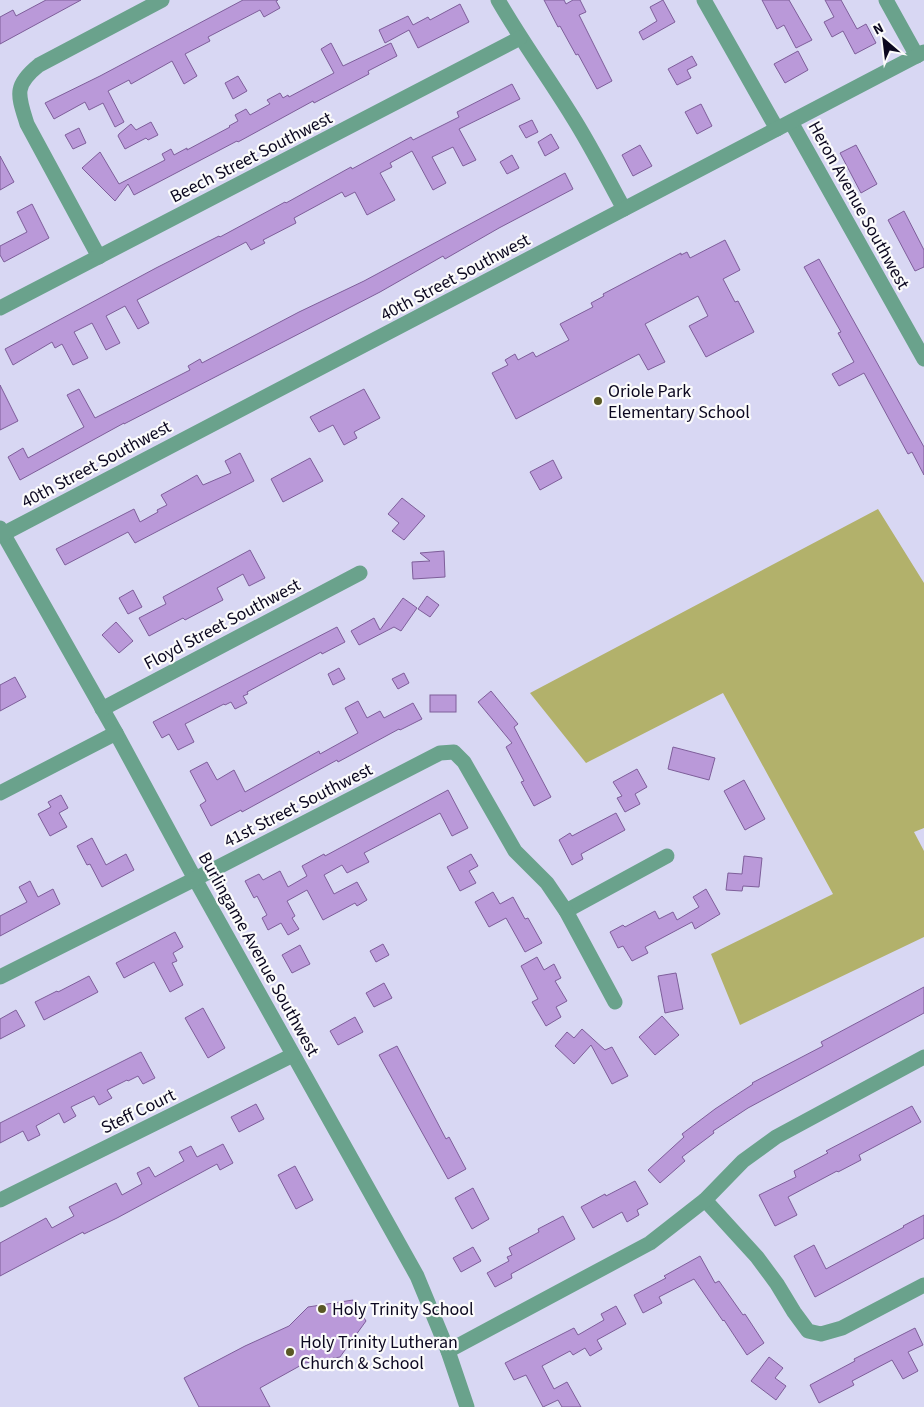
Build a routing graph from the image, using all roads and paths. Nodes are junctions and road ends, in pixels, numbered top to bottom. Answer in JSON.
{"nodes":[{"id":1,"x":162,"y":0,"type":"edge"},
{"id":2,"x":498,"y":0,"type":"edge"},
{"id":3,"x":704,"y":0,"type":"edge"},
{"id":4,"x":886,"y":0,"type":"edge"},
{"id":5,"x":520,"y":38,"type":"junction"},
{"id":6,"x":921,"y":54,"type":"edge"},
{"id":7,"x":791,"y":122,"type":"junction"},
{"id":8,"x":777,"y":129,"type":"junction"},
{"id":9,"x":624,"y":209,"type":"junction"},
{"id":10,"x":99,"y":256,"type":"junction"},
{"id":11,"x":0,"y":308,"type":"edge"},
{"id":12,"x":924,"y":359,"type":"edge"},
{"id":13,"x":2,"y":531,"type":"edge"},
{"id":14,"x":360,"y":573,"type":"dead end"},
{"id":15,"x":102,"y":708,"type":"junction"},
{"id":16,"x":116,"y":733,"type":"junction"},
{"id":17,"x":0,"y":793,"type":"edge"},
{"id":18,"x":667,"y":856,"type":"dead end"},
{"id":19,"x":195,"y":879,"type":"junction"},
{"id":20,"x":566,"y":911,"type":"junction"},
{"id":21,"x":0,"y":977,"type":"edge"},
{"id":22,"x":616,"y":1002,"type":"dead end"},
{"id":23,"x":294,"y":1055,"type":"junction"},
{"id":24,"x":924,"y":1057,"type":"edge"},
{"id":25,"x":0,"y":1200,"type":"edge"},
{"id":26,"x":705,"y":1200,"type":"junction"},
{"id":27,"x":924,"y":1285,"type":"edge"},
{"id":28,"x":448,"y":1351,"type":"junction"},
{"id":29,"x":467,"y":1407,"type":"edge"}],
"edges":[{"from":1,"to":10,"type":"street"},
{"from":2,"to":5,"type":"street"},
{"from":3,"to":8,"type":"street"},
{"from":4,"to":6,"type":"street"},
{"from":5,"to":9,"type":"street"},
{"from":5,"to":10,"type":"street","name":"Beech Street Southwest"},
{"from":6,"to":7,"type":"street","name":"40th Street Southwest"},
{"from":7,"to":8,"type":"street","name":"40th Street Southwest"},
{"from":7,"to":12,"type":"street","name":"Heron Avenue Southwest"},
{"from":8,"to":9,"type":"street","name":"40th Street Southwest"},
{"from":9,"to":13,"type":"street","name":"40th Street Southwest"},
{"from":10,"to":11,"type":"street","name":"Beech Street Southwest"},
{"from":13,"to":15,"type":"street","name":"Burlingame Avenue Southwest"},
{"from":14,"to":15,"type":"street","name":"Floyd Street Southwest"},
{"from":15,"to":16,"type":"street","name":"Burlingame Avenue Southwest"},
{"from":16,"to":17,"type":"street"},
{"from":16,"to":19,"type":"street","name":"Burlingame Avenue Southwest"},
{"from":18,"to":20,"type":"street"},
{"from":19,"to":20,"type":"street","name":"41st Street Southwest"},
{"from":19,"to":21,"type":"street","name":"41st Street Southwest"},
{"from":19,"to":23,"type":"street","name":"Burlingame Avenue Southwest"},
{"from":20,"to":22,"type":"street"},
{"from":23,"to":25,"type":"street","name":"Steff Court"},
{"from":23,"to":28,"type":"street","name":"Burlingame Avenue Southwest"},
{"from":24,"to":26,"type":"street"},
{"from":26,"to":27,"type":"street"},
{"from":26,"to":28,"type":"street"},
{"from":28,"to":29,"type":"street","name":"Burlingame Avenue Southwest"}]}
